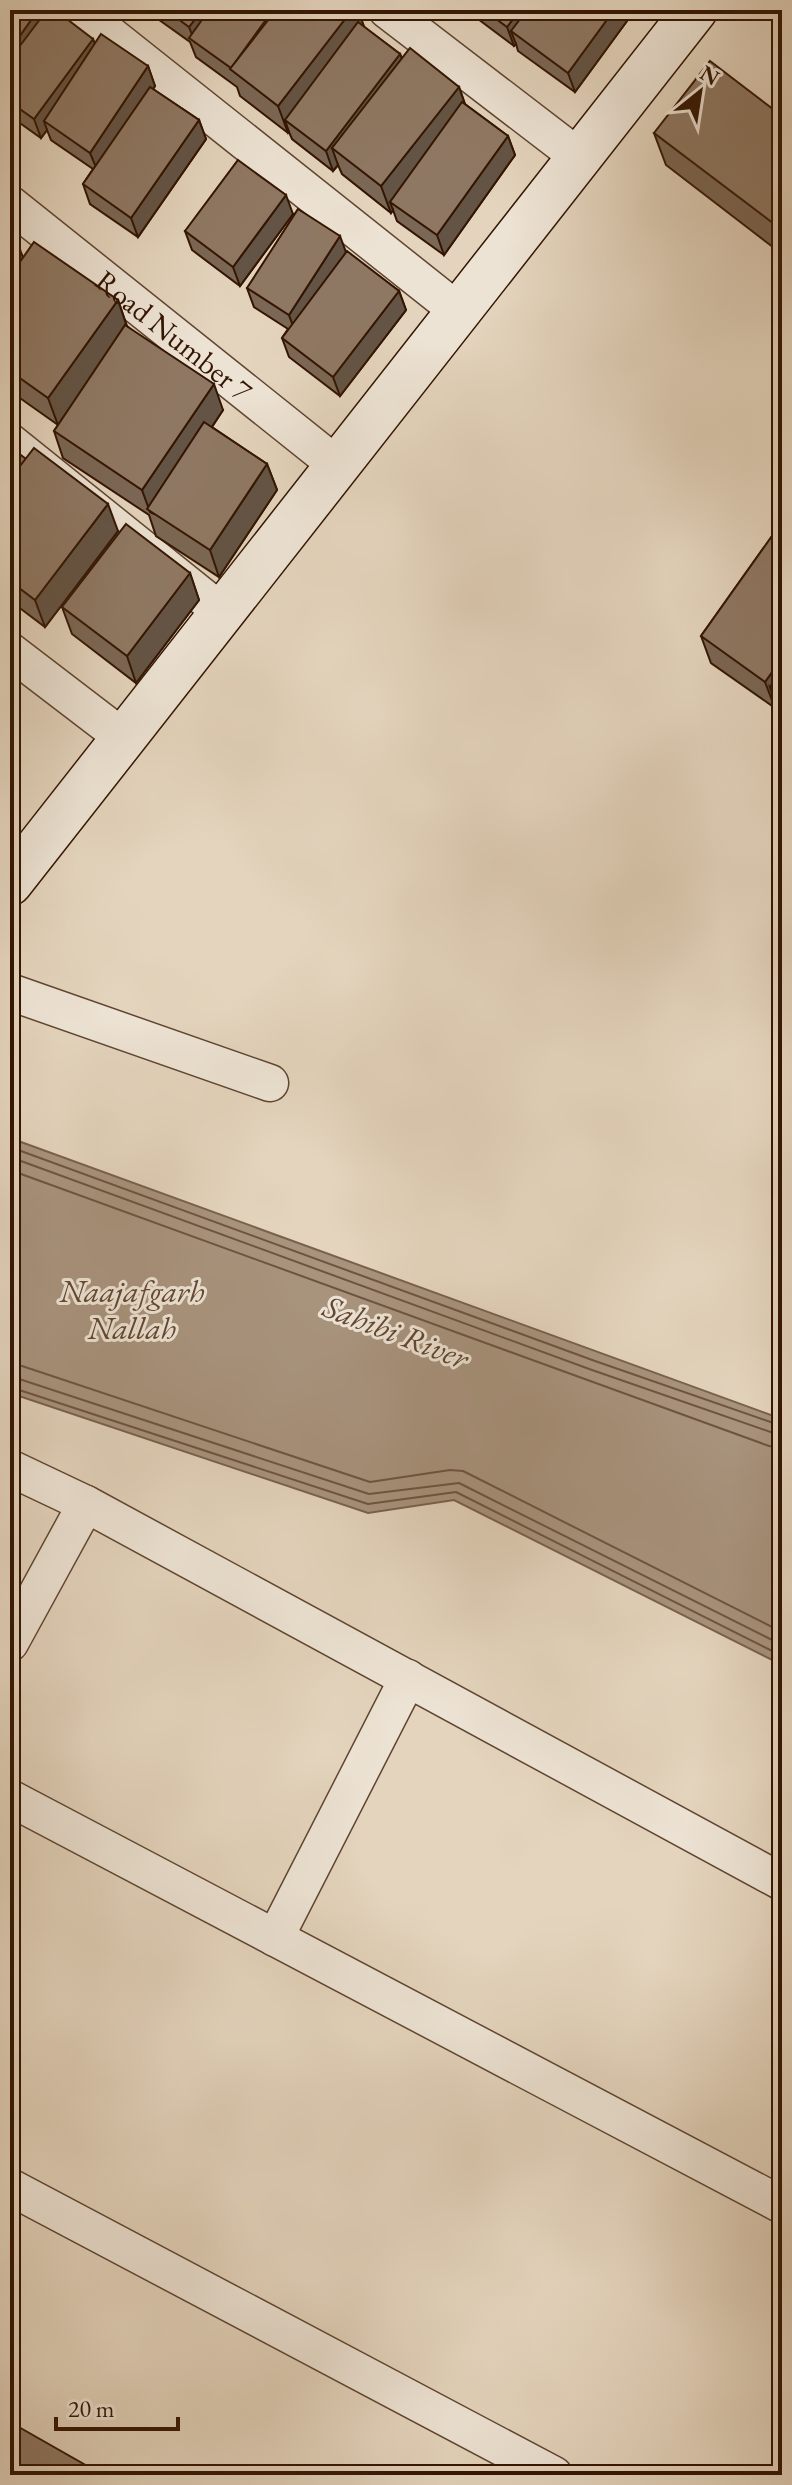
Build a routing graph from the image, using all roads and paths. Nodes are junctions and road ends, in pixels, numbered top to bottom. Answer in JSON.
{"nodes":[{"id":1,"x":79,"y":10,"type":"edge"},
{"id":2,"x":387,"y":10,"type":"edge"},
{"id":3,"x":689,"y":12,"type":"edge"},
{"id":4,"x":580,"y":158,"type":"junction"},
{"id":5,"x":10,"y":204,"type":"edge"},
{"id":6,"x":458,"y":311,"type":"junction"},
{"id":7,"x":10,"y":442,"type":"edge"},
{"id":8,"x":338,"y":466,"type":"junction"},
{"id":9,"x":223,"y":613,"type":"junction"},
{"id":10,"x":10,"y":651,"type":"edge"},
{"id":11,"x":125,"y":739,"type":"junction"},
{"id":12,"x":10,"y":883,"type":"edge"},
{"id":13,"x":10,"y":992,"type":"edge"},
{"id":14,"x":270,"y":1083,"type":"dead end"},
{"id":15,"x":10,"y":1468,"type":"edge"},
{"id":16,"x":86,"y":1504,"type":"junction"},
{"id":17,"x":10,"y":1643,"type":"edge"},
{"id":18,"x":408,"y":1678,"type":"junction"},
{"id":19,"x":10,"y":1798,"type":"edge"},
{"id":20,"x":782,"y":1882,"type":"edge"},
{"id":21,"x":275,"y":1938,"type":"junction"},
{"id":22,"x":10,"y":2187,"type":"edge"},
{"id":23,"x":782,"y":2205,"type":"edge"},
{"id":24,"x":554,"y":2475,"type":"edge"}],
"edges":[{"from":1,"to":6,"type":"street"},
{"from":2,"to":4,"type":"street"},
{"from":3,"to":4,"type":"street"},
{"from":4,"to":6,"type":"street"},
{"from":5,"to":8,"type":"street","name":"Road Number 7"},
{"from":6,"to":8,"type":"street"},
{"from":7,"to":9,"type":"street"},
{"from":8,"to":9,"type":"street"},
{"from":9,"to":11,"type":"street"},
{"from":10,"to":11,"type":"street"},
{"from":11,"to":12,"type":"street"},
{"from":13,"to":14,"type":"street"},
{"from":15,"to":16,"type":"street"},
{"from":16,"to":17,"type":"street"},
{"from":16,"to":18,"type":"street"},
{"from":18,"to":20,"type":"street"},
{"from":18,"to":21,"type":"street"},
{"from":19,"to":21,"type":"street"},
{"from":21,"to":23,"type":"street"},
{"from":22,"to":24,"type":"street"}]}
